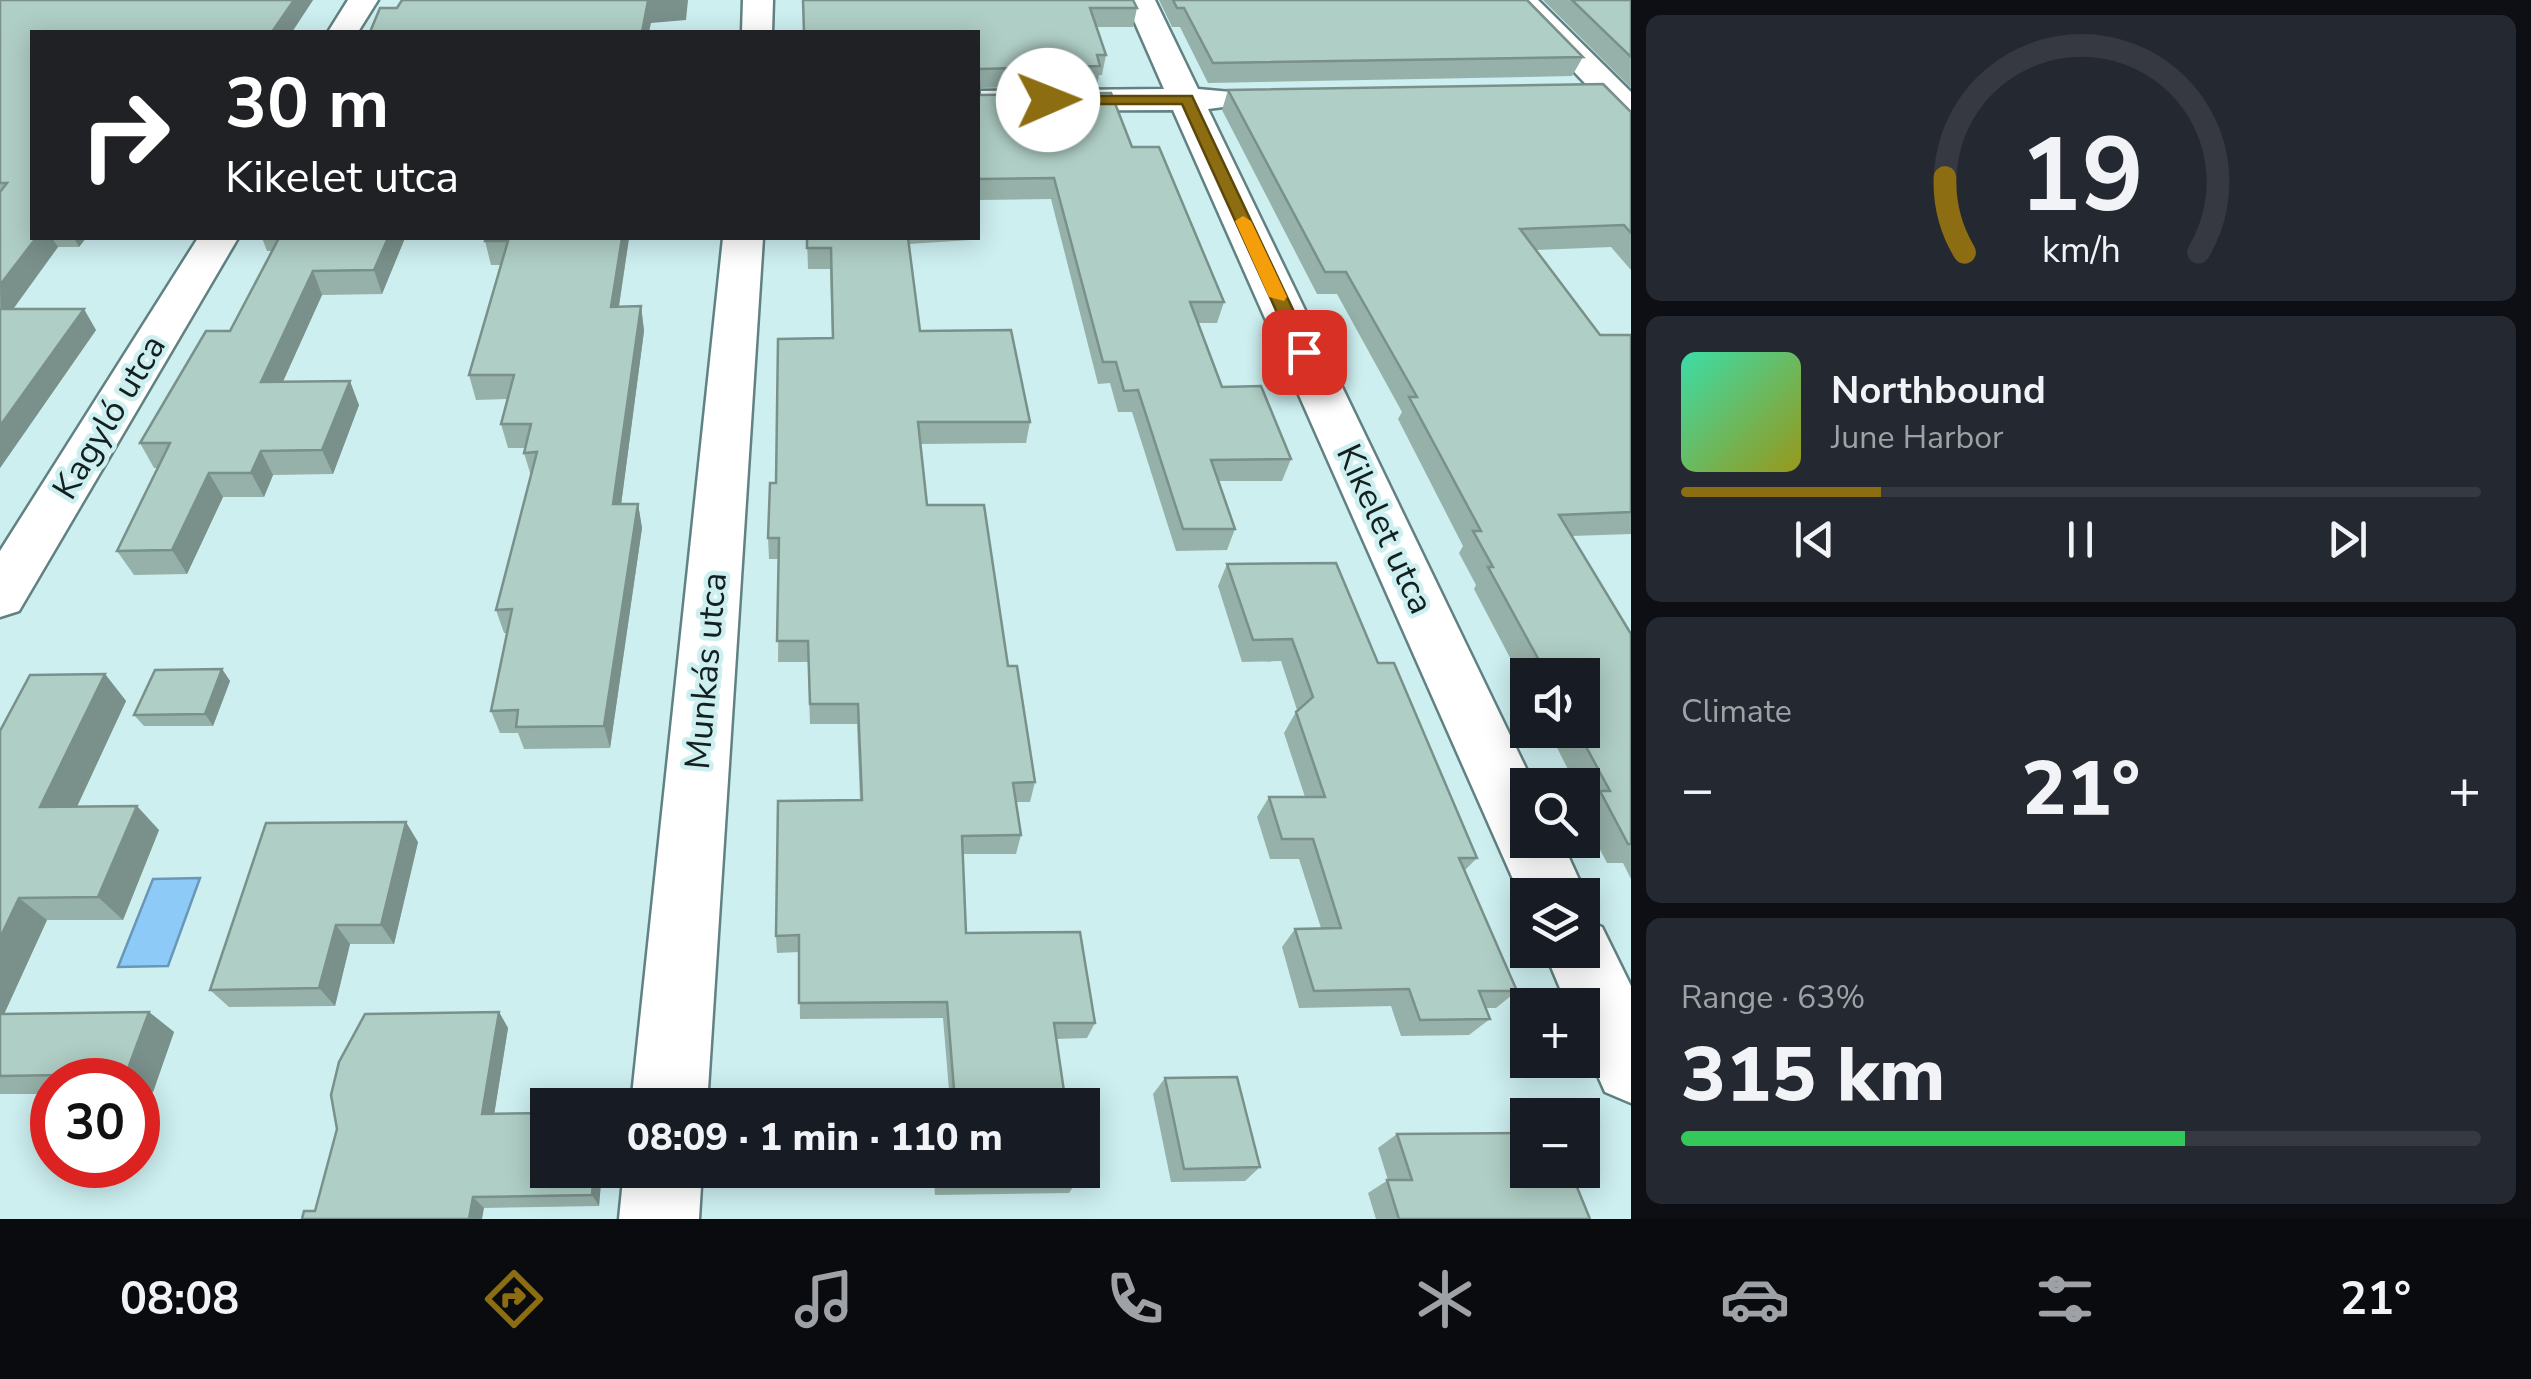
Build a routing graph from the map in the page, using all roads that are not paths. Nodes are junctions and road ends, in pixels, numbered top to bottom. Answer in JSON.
{"nodes":[{"id":1,"x":363,"y":0,"type":"edge"},
{"id":2,"x":758,"y":0,"type":"edge"},
{"id":3,"x":1140,"y":0,"type":"edge"},
{"id":4,"x":1521,"y":0,"type":"edge"},
{"id":5,"x":344,"y":30,"type":"edge"},
{"id":6,"x":756,"y":30,"type":"edge"},
{"id":7,"x":1571,"y":91,"type":"edge"},
{"id":8,"x":1245,"y":98,"type":"edge"},
{"id":9,"x":1188,"y":99,"type":"junction"},
{"id":10,"x":980,"y":101,"type":"edge"},
{"id":11,"x":1620,"y":101,"type":"edge"},
{"id":12,"x":217,"y":240,"type":"edge"},
{"id":13,"x":743,"y":240,"type":"edge"},
{"id":14,"x":0,"y":596,"type":"edge"},
{"id":15,"x":1544,"y":878,"type":"edge"},
{"id":16,"x":1586,"y":968,"type":"edge"},
{"id":17,"x":1631,"y":1066,"type":"edge"},
{"id":18,"x":670,"y":1088,"type":"edge"},
{"id":19,"x":662,"y":1188,"type":"edge"},
{"id":20,"x":659,"y":1219,"type":"edge"}],
"edges":[{"from":1,"to":5,"type":"street"},
{"from":2,"to":6,"type":"street"},
{"from":3,"to":9,"type":"street","name":"Kikelet utca"},
{"from":4,"to":11,"type":"street"},
{"from":7,"to":11,"type":"street"},
{"from":8,"to":9,"type":"street"},
{"from":9,"to":10,"type":"street"},
{"from":9,"to":15,"type":"street","name":"Kikelet utca"},
{"from":12,"to":14,"type":"street","name":"Kagyló utca"},
{"from":13,"to":18,"type":"street","name":"Munkás utca"},
{"from":16,"to":17,"type":"street"},
{"from":19,"to":20,"type":"street"}]}
